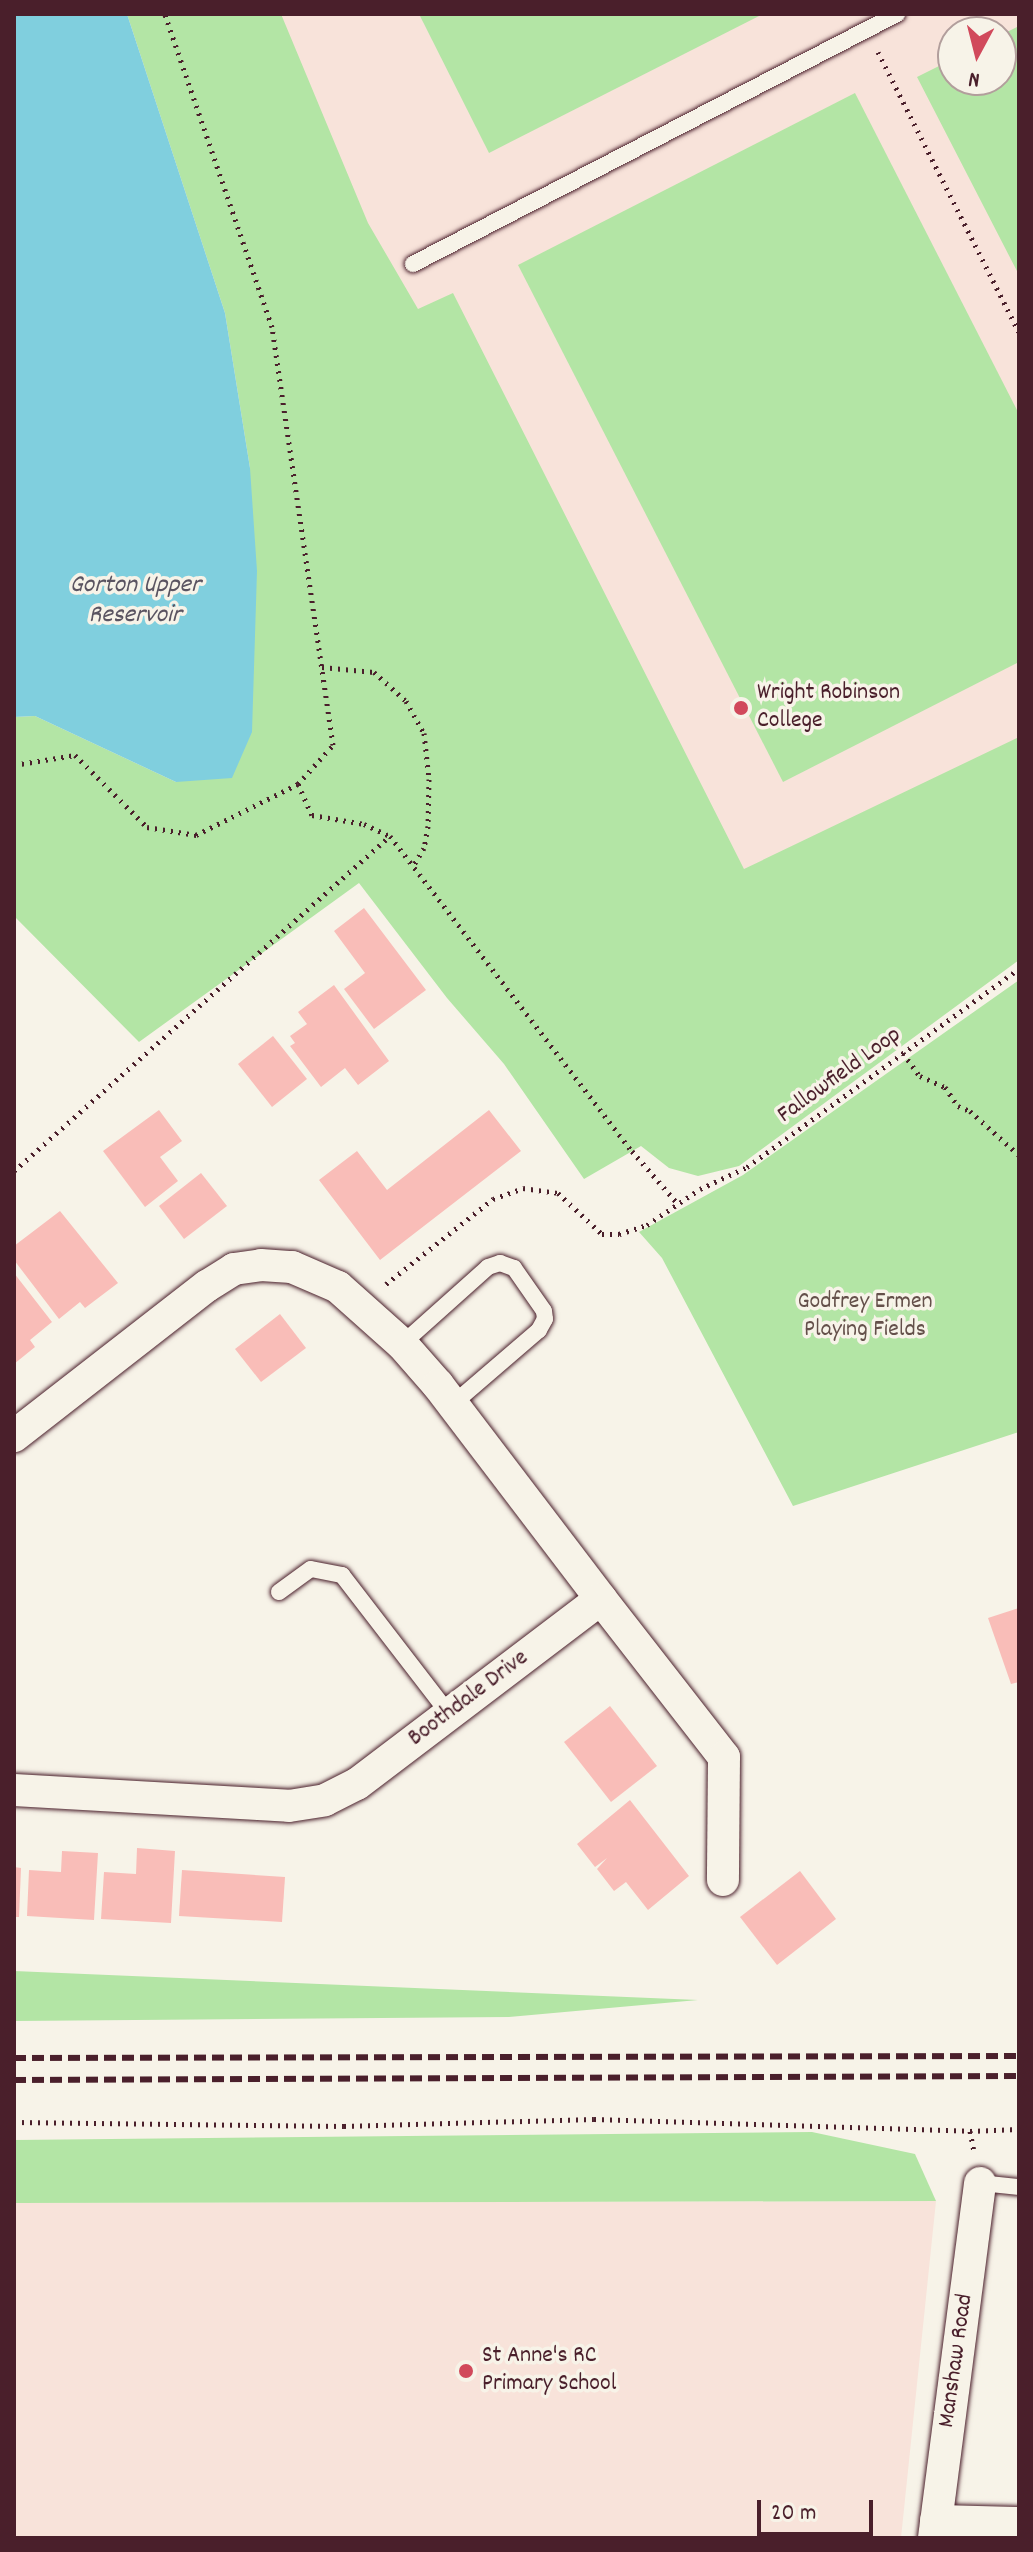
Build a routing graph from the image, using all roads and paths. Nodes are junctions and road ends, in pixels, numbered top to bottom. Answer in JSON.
{"nodes":[{"id":1,"x":165,"y":14,"type":"edge"},
{"id":2,"x":897,"y":14,"type":"edge"},
{"id":3,"x":867,"y":29,"type":"junction"},
{"id":4,"x":413,"y":264,"type":"dead end"},
{"id":5,"x":1019,"y":332,"type":"edge"},
{"id":6,"x":322,"y":667,"type":"junction"},
{"id":7,"x":14,"y":765,"type":"edge"},
{"id":8,"x":298,"y":784,"type":"junction"},
{"id":9,"x":390,"y":836,"type":"junction"},
{"id":10,"x":413,"y":866,"type":"junction"},
{"id":11,"x":1019,"y":969,"type":"edge"},
{"id":12,"x":903,"y":1053,"type":"junction"},
{"id":13,"x":1019,"y":1155,"type":"edge"},
{"id":14,"x":14,"y":1171,"type":"edge"},
{"id":15,"x":678,"y":1204,"type":"junction"},
{"id":16,"x":375,"y":1293,"type":"dead end"},
{"id":17,"x":402,"y":1344,"type":"junction"},
{"id":18,"x":453,"y":1404,"type":"junction"},
{"id":19,"x":14,"y":1436,"type":"edge"},
{"id":20,"x":279,"y":1592,"type":"dead end"},
{"id":21,"x":601,"y":1599,"type":"junction"},
{"id":22,"x":449,"y":1714,"type":"junction"},
{"id":23,"x":14,"y":1790,"type":"edge"},
{"id":24,"x":723,"y":1880,"type":"dead end"},
{"id":25,"x":14,"y":2122,"type":"edge"},
{"id":26,"x":1019,"y":2129,"type":"edge"},
{"id":27,"x":980,"y":2183,"type":"joint"},
{"id":28,"x":1019,"y":2187,"type":"edge"},
{"id":29,"x":1019,"y":2523,"type":"edge"},
{"id":30,"x":935,"y":2529,"type":"edge"}],
"edges":[{"from":1,"to":6,"type":"path"},
{"from":2,"to":3,"type":"lane"},
{"from":3,"to":4,"type":"lane"},
{"from":3,"to":5,"type":"path"},
{"from":6,"to":8,"type":"path"},
{"from":6,"to":10,"type":"path"},
{"from":7,"to":8,"type":"path"},
{"from":8,"to":9,"type":"path"},
{"from":9,"to":10,"type":"path"},
{"from":9,"to":14,"type":"path"},
{"from":10,"to":15,"type":"path"},
{"from":11,"to":12,"type":"path","name":"Fallowfield Loop"},
{"from":12,"to":13,"type":"path"},
{"from":12,"to":15,"type":"path","name":"Fallowfield Loop"},
{"from":15,"to":16,"type":"path","name":"Fallowfield Loop"},
{"from":17,"to":18,"type":"street"},
{"from":17,"to":18,"type":"lane"},
{"from":17,"to":19,"type":"street"},
{"from":18,"to":21,"type":"street"},
{"from":20,"to":22,"type":"lane"},
{"from":21,"to":22,"type":"street","name":"Boothdale Drive"},
{"from":21,"to":24,"type":"street"},
{"from":22,"to":23,"type":"street","name":"Boothdale Drive"},
{"from":25,"to":26,"type":"path"},
{"from":27,"to":28,"type":"lane"},
{"from":27,"to":30,"type":"street","name":"Manshaw Road"},
{"from":29,"to":30,"type":"street"}]}
